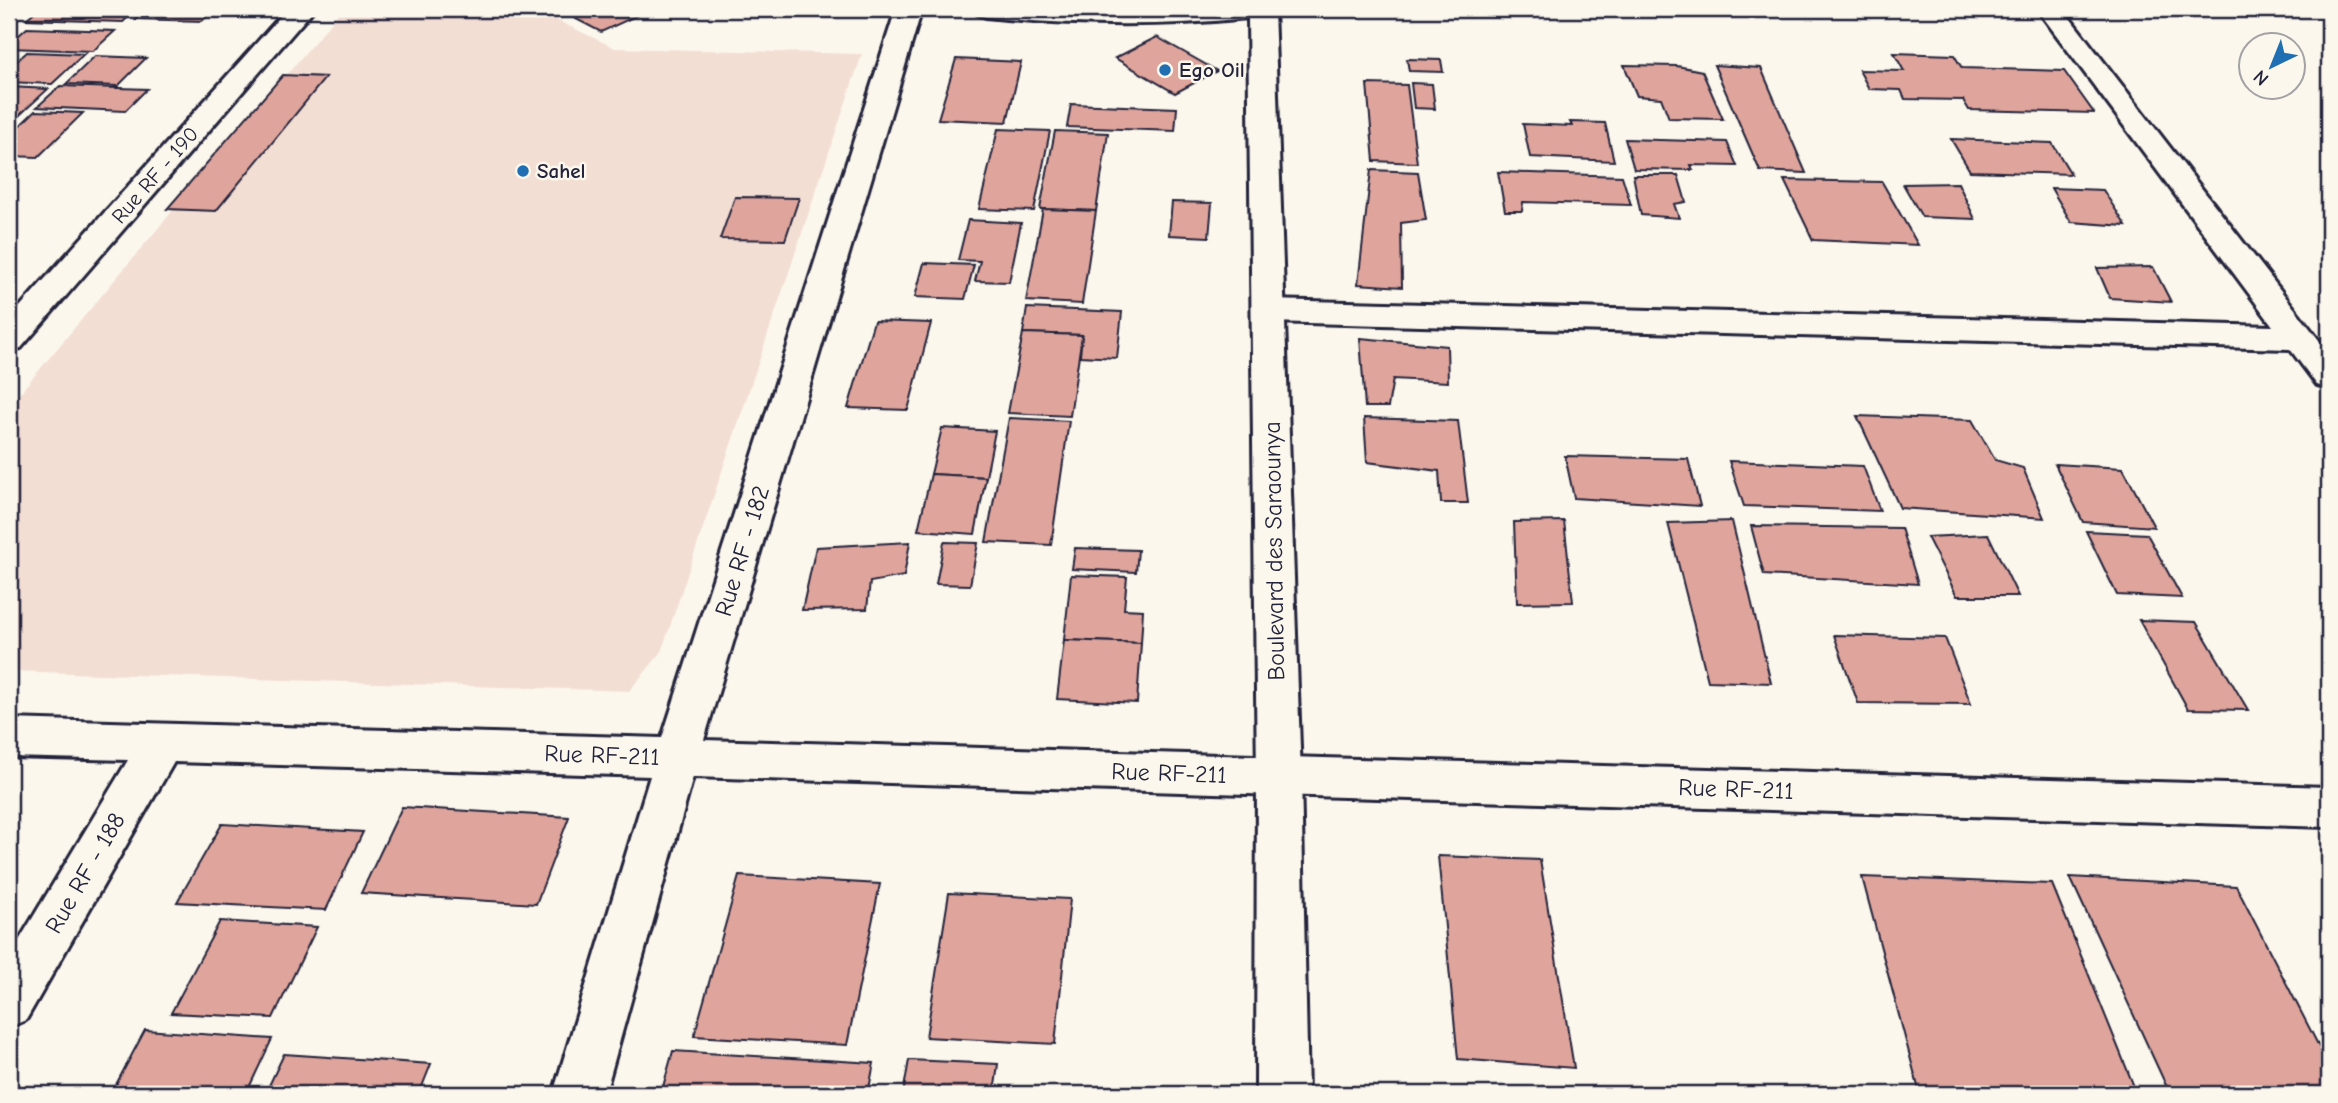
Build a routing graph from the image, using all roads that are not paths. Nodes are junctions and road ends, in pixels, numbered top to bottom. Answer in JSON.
{"nodes":[{"id":1,"x":301,"y":9,"type":"edge"},
{"id":2,"x":909,"y":9,"type":"edge"},
{"id":3,"x":986,"y":9,"type":"edge"},
{"id":4,"x":1259,"y":9,"type":"edge"},
{"id":5,"x":2050,"y":9,"type":"edge"},
{"id":6,"x":1269,"y":311,"type":"junction"},
{"id":7,"x":2299,"y":338,"type":"junction"},
{"id":8,"x":9,"y":340,"type":"edge"},
{"id":9,"x":2329,"y":377,"type":"edge"},
{"id":10,"x":9,"y":738,"type":"edge"},
{"id":11,"x":162,"y":742,"type":"junction"},
{"id":12,"x":677,"y":758,"type":"junction"},
{"id":13,"x":1279,"y":776,"type":"junction"},
{"id":14,"x":2329,"y":807,"type":"edge"},
{"id":15,"x":9,"y":1003,"type":"edge"},
{"id":16,"x":579,"y":1094,"type":"edge"},
{"id":17,"x":1282,"y":1094,"type":"edge"}],
"edges":[{"from":1,"to":8,"type":"street","name":"Rue RF - 190"},
{"from":2,"to":12,"type":"street","name":"Rue RF - 182"},
{"from":3,"to":4,"type":"street"},
{"from":4,"to":6,"type":"street","name":"Boulevard des Saraounya"},
{"from":5,"to":7,"type":"street"},
{"from":6,"to":7,"type":"street"},
{"from":6,"to":13,"type":"street","name":"Boulevard des Saraounya"},
{"from":7,"to":9,"type":"street"},
{"from":10,"to":11,"type":"street","name":"Rue RF-211"},
{"from":11,"to":12,"type":"street","name":"Rue RF-211"},
{"from":11,"to":15,"type":"street","name":"Rue RF - 188"},
{"from":12,"to":13,"type":"street","name":"Rue RF-211"},
{"from":12,"to":16,"type":"street","name":"Rue RF - 182"},
{"from":13,"to":14,"type":"street","name":"Rue RF-211"},
{"from":13,"to":17,"type":"street","name":"Boulevard des Saraounya"}]}
